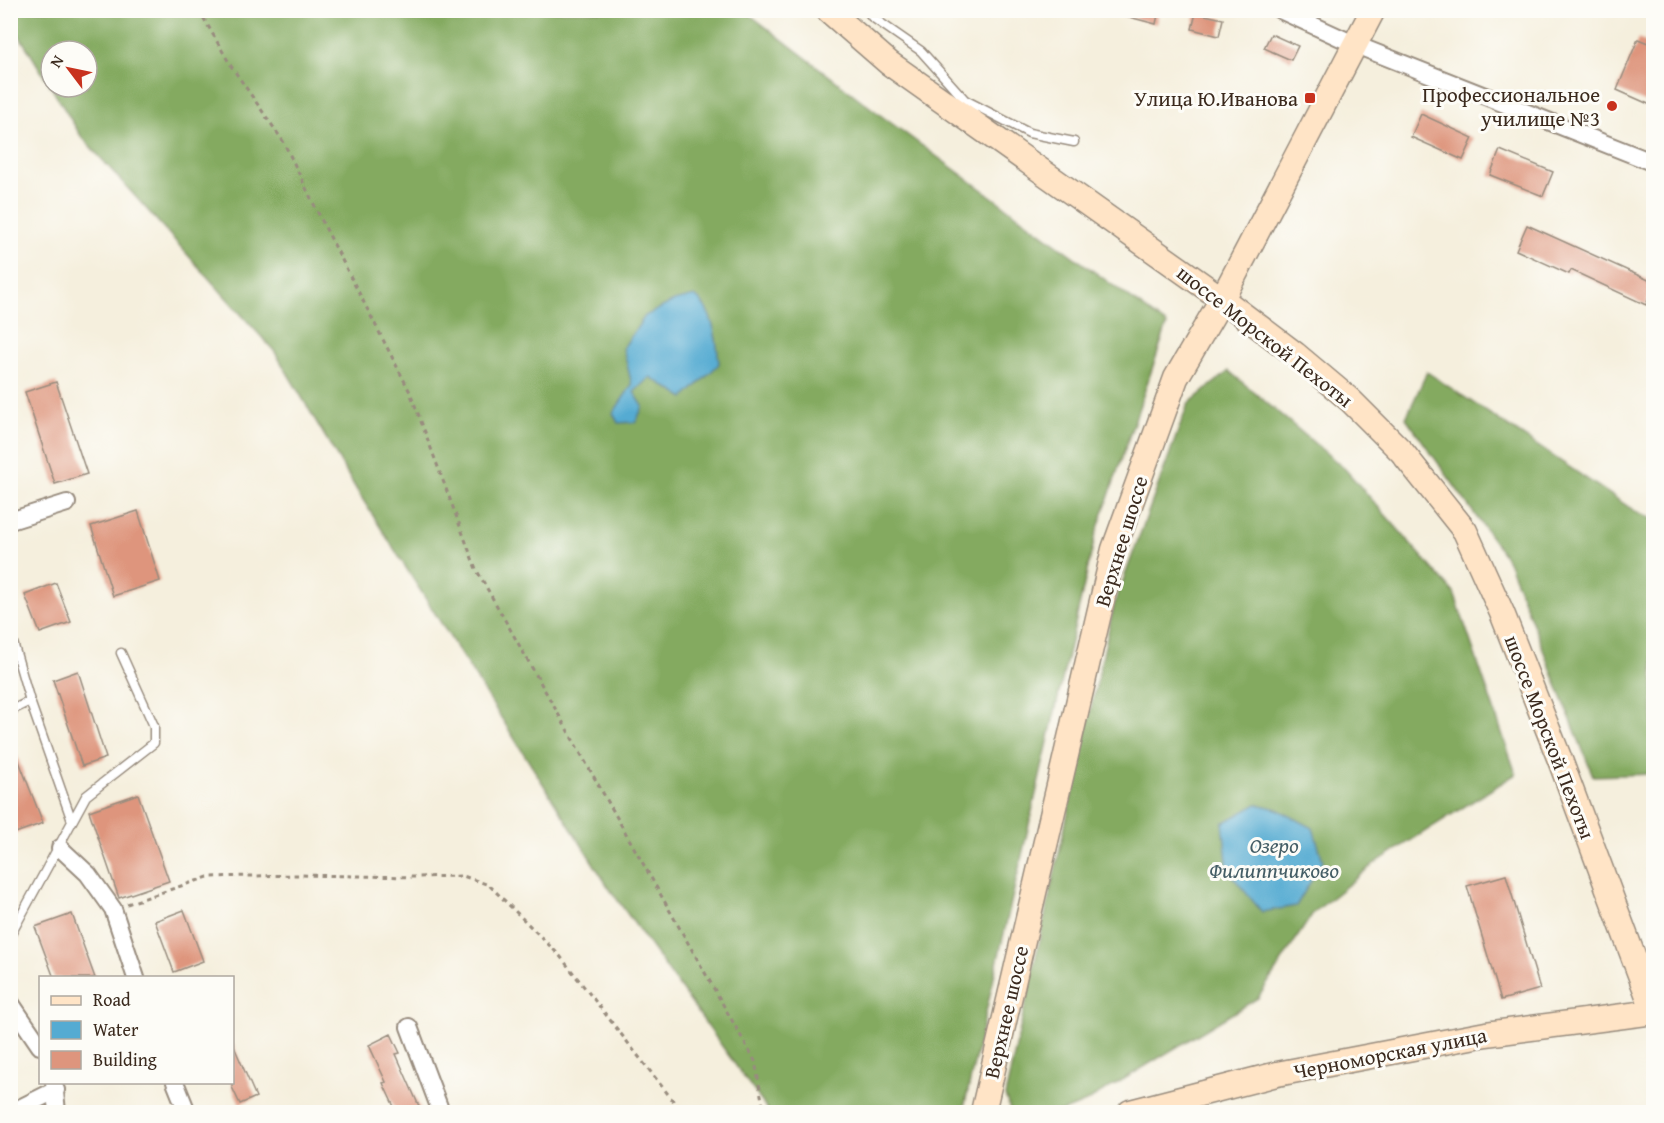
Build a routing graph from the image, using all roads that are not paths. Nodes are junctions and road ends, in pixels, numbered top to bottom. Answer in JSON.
{"nodes":[{"id":1,"x":828,"y":10,"type":"edge"},
{"id":2,"x":867,"y":10,"type":"edge"},
{"id":3,"x":1280,"y":10,"type":"edge"},
{"id":4,"x":1373,"y":10,"type":"edge"},
{"id":5,"x":1356,"y":45,"type":"junction"},
{"id":6,"x":1074,"y":142,"type":"dead end"},
{"id":7,"x":1653,"y":163,"type":"edge"},
{"id":8,"x":1222,"y":298,"type":"junction"},
{"id":9,"x":67,"y":502,"type":"dead end"},
{"id":10,"x":10,"y":521,"type":"edge"},
{"id":11,"x":10,"y":632,"type":"edge"},
{"id":12,"x":121,"y":652,"type":"dead end"},
{"id":13,"x":30,"y":701,"type":"junction"},
{"id":14,"x":10,"y":711,"type":"edge"},
{"id":15,"x":72,"y":821,"type":"junction"},
{"id":16,"x":60,"y":848,"type":"junction"},
{"id":17,"x":10,"y":936,"type":"edge"},
{"id":18,"x":135,"y":976,"type":"edge"},
{"id":19,"x":10,"y":985,"type":"edge"},
{"id":20,"x":11,"y":1002,"type":"edge"},
{"id":21,"x":1653,"y":1012,"type":"edge"},
{"id":22,"x":409,"y":1027,"type":"dead end"},
{"id":23,"x":39,"y":1044,"type":"edge"},
{"id":24,"x":175,"y":1084,"type":"edge"},
{"id":25,"x":55,"y":1086,"type":"edge"},
{"id":26,"x":12,"y":1113,"type":"edge"},
{"id":27,"x":57,"y":1113,"type":"edge"},
{"id":28,"x":187,"y":1113,"type":"edge"},
{"id":29,"x":441,"y":1113,"type":"edge"},
{"id":30,"x":983,"y":1113,"type":"edge"},
{"id":31,"x":1130,"y":1113,"type":"edge"}],
"edges":[{"from":1,"to":8,"type":"street","name":"шоссе Морской Пехоты"},
{"from":2,"to":6,"type":"lane"},
{"from":3,"to":5,"type":"street"},
{"from":4,"to":5,"type":"street","name":"Верхнее шоссе"},
{"from":5,"to":7,"type":"street"},
{"from":5,"to":8,"type":"street","name":"Верхнее шоссе"},
{"from":8,"to":21,"type":"street","name":"шоссе Морской Пехоты"},
{"from":8,"to":30,"type":"street","name":"Верхнее шоссе"},
{"from":9,"to":10,"type":"street"},
{"from":11,"to":13,"type":"lane"},
{"from":12,"to":15,"type":"lane"},
{"from":13,"to":14,"type":"lane"},
{"from":13,"to":15,"type":"lane"},
{"from":15,"to":16,"type":"lane"},
{"from":16,"to":17,"type":"lane"},
{"from":16,"to":18,"type":"street"},
{"from":19,"to":20,"type":"street"},
{"from":20,"to":23,"type":"street"},
{"from":21,"to":31,"type":"street","name":"Черноморская улица"},
{"from":22,"to":29,"type":"street"},
{"from":24,"to":28,"type":"street"},
{"from":25,"to":26,"type":"street"},
{"from":25,"to":27,"type":"street"}]}
